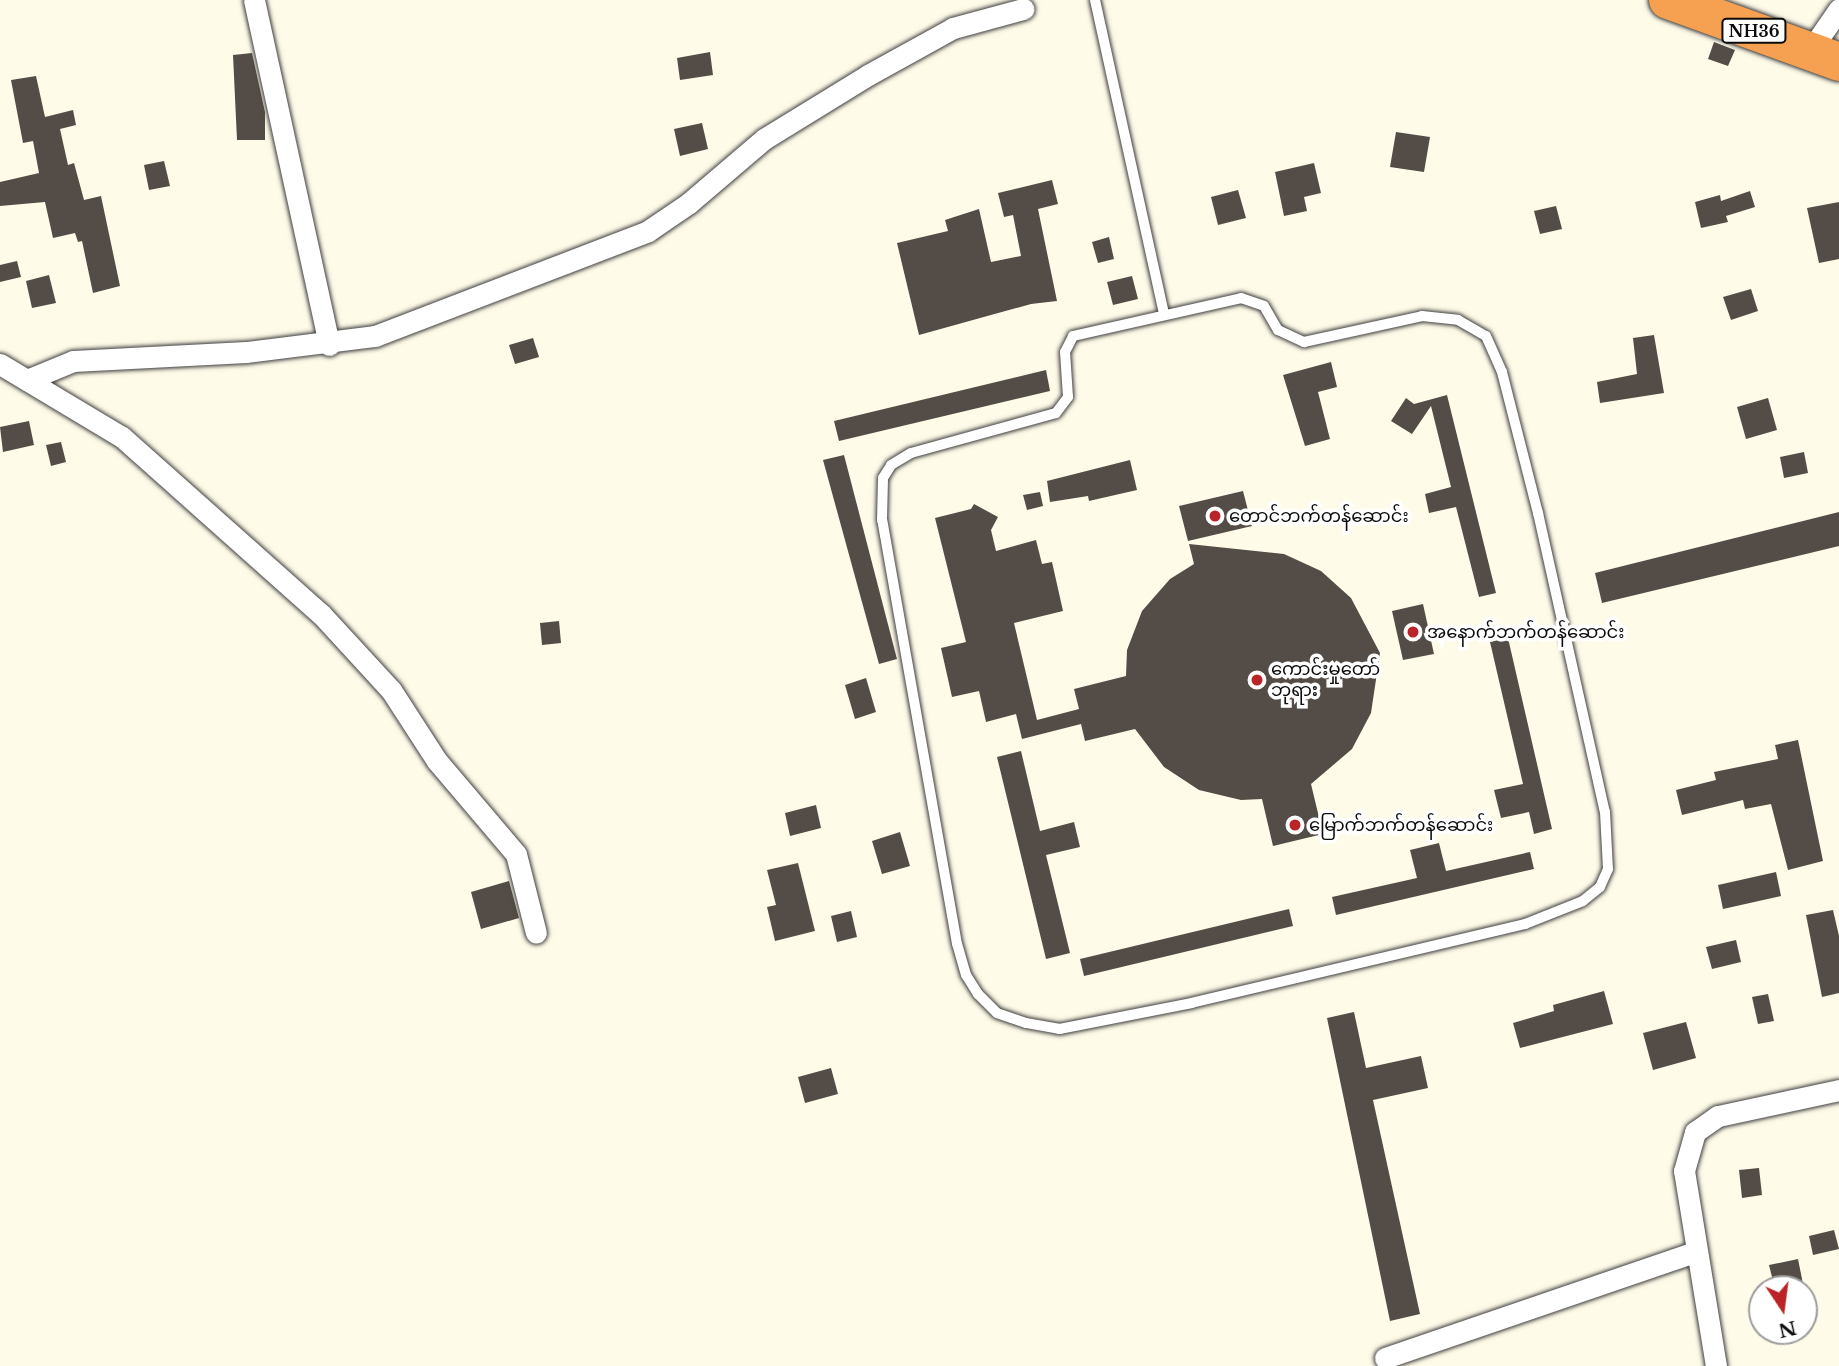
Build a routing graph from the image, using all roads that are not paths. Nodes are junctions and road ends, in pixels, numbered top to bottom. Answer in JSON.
{"nodes":[{"id":1,"x":254,"y":0,"type":"edge"},
{"id":2,"x":1095,"y":0,"type":"edge"},
{"id":3,"x":1668,"y":0,"type":"edge"},
{"id":4,"x":1023,"y":9,"type":"dead end"},
{"id":5,"x":1839,"y":9,"type":"edge"},
{"id":6,"x":1824,"y":57,"type":"edge"},
{"id":7,"x":1164,"y":313,"type":"junction"},
{"id":8,"x":328,"y":345,"type":"junction"},
{"id":9,"x":0,"y":363,"type":"edge"},
{"id":10,"x":27,"y":380,"type":"junction"},
{"id":11,"x":536,"y":933,"type":"dead end"},
{"id":12,"x":1839,"y":1090,"type":"edge"},
{"id":13,"x":1695,"y":1252,"type":"junction"},
{"id":14,"x":1385,"y":1358,"type":"dead end"},
{"id":15,"x":1716,"y":1366,"type":"edge"}],
"edges":[{"from":1,"to":8,"type":"street"},
{"from":2,"to":7,"type":"lane"},
{"from":3,"to":6,"type":"highway","number":"NH36"},
{"from":4,"to":8,"type":"street"},
{"from":5,"to":6,"type":"street"},
{"from":7,"to":7,"type":"lane"},
{"from":8,"to":10,"type":"street"},
{"from":9,"to":10,"type":"street"},
{"from":10,"to":11,"type":"street"},
{"from":12,"to":13,"type":"street"},
{"from":13,"to":14,"type":"street"},
{"from":13,"to":15,"type":"street"}]}
